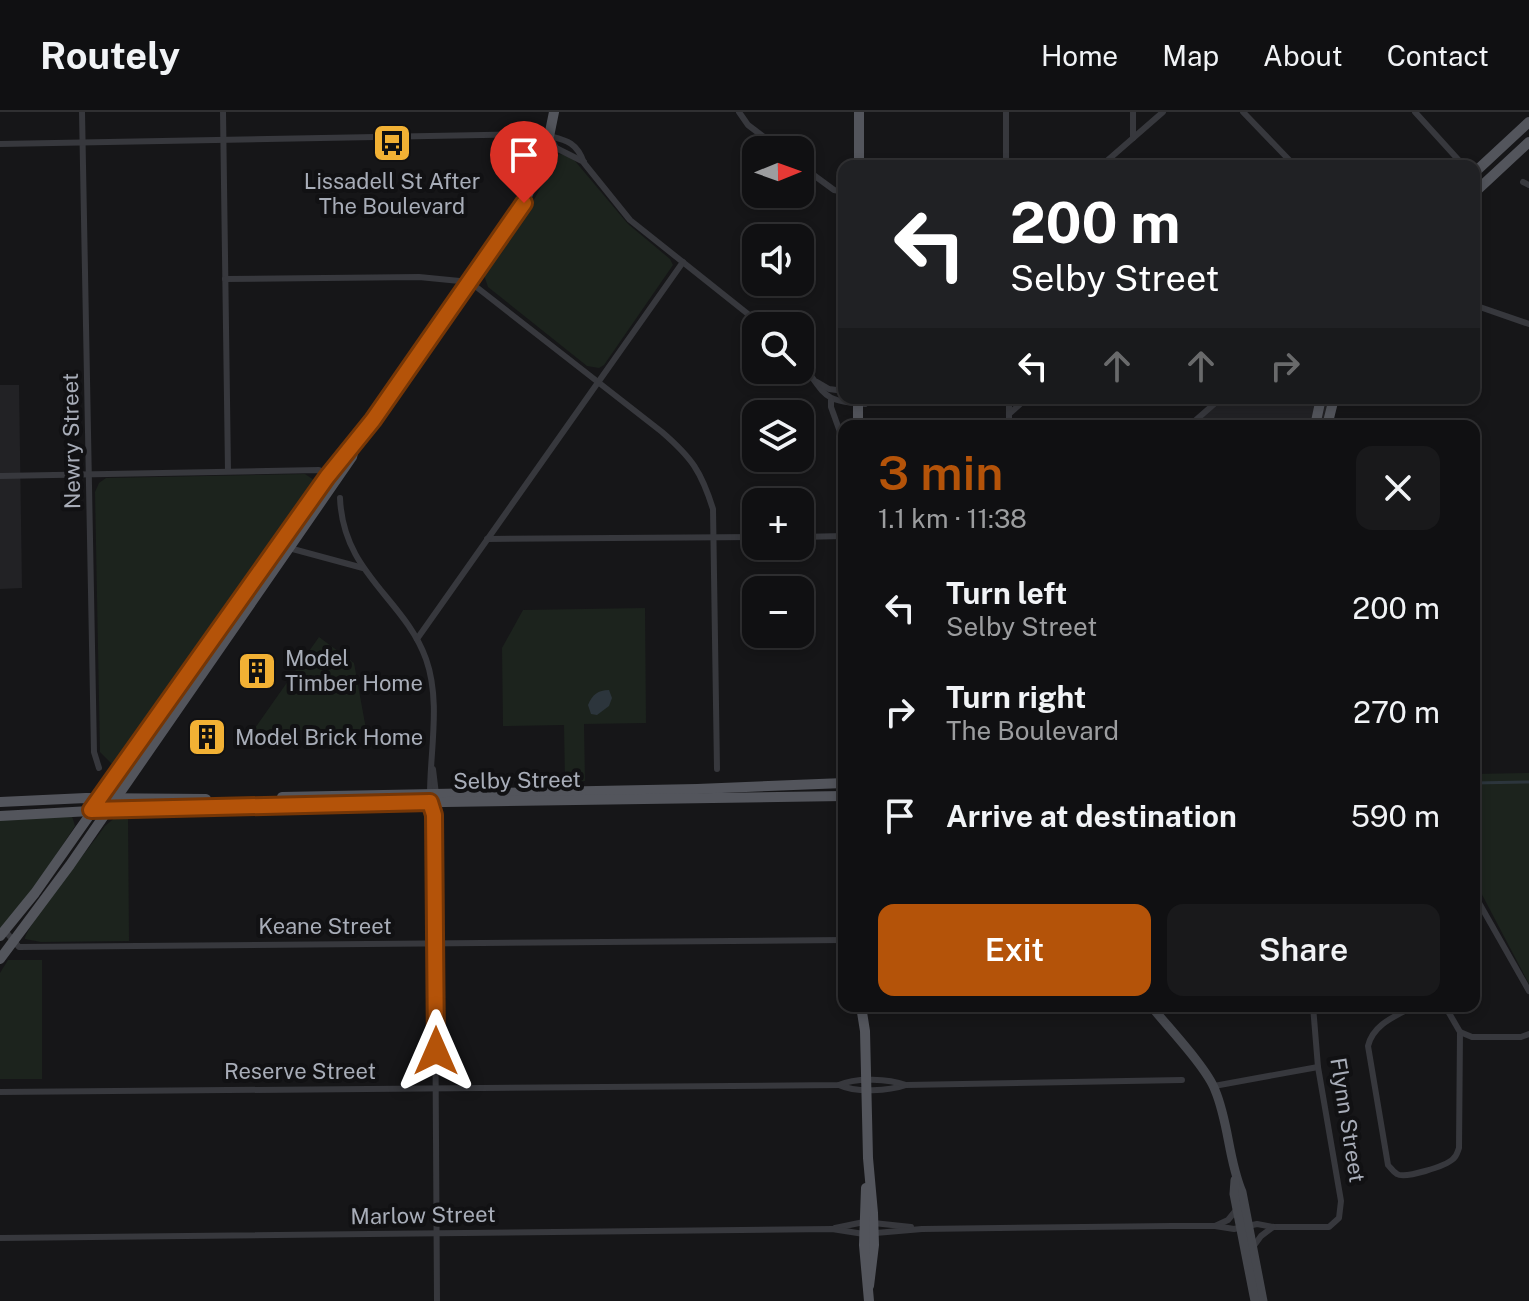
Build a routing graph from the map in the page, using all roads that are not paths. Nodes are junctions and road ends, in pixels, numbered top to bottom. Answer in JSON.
{"nodes":[{"id":1,"x":82,"y":112,"type":"edge"},
{"id":2,"x":223,"y":112,"type":"edge"},
{"id":3,"x":554,"y":112,"type":"edge"},
{"id":4,"x":739,"y":112,"type":"edge"},
{"id":5,"x":859,"y":112,"type":"edge"},
{"id":6,"x":1006,"y":112,"type":"edge"},
{"id":7,"x":1133,"y":112,"type":"edge"},
{"id":8,"x":1163,"y":112,"type":"edge"},
{"id":9,"x":1243,"y":112,"type":"edge"},
{"id":10,"x":1415,"y":112,"type":"edge"},
{"id":11,"x":1529,"y":122,"type":"edge"},
{"id":12,"x":763,"y":136,"type":"edge"},
{"id":13,"x":550,"y":137,"type":"junction"},
{"id":14,"x":1133,"y":138,"type":"junction"},
{"id":15,"x":224,"y":140,"type":"junction"},
{"id":16,"x":1529,"y":142,"type":"edge"},
{"id":17,"x":83,"y":143,"type":"junction"},
{"id":18,"x":0,"y":144,"type":"edge"},
{"id":19,"x":859,"y":160,"type":"edge"},
{"id":20,"x":1006,"y":160,"type":"edge"},
{"id":21,"x":1108,"y":160,"type":"edge"},
{"id":22,"x":1288,"y":160,"type":"edge"},
{"id":23,"x":1459,"y":160,"type":"edge"},
{"id":24,"x":584,"y":163,"type":"junction"},
{"id":25,"x":1480,"y":167,"type":"edge"},
{"id":26,"x":814,"y":175,"type":"edge"},
{"id":27,"x":1480,"y":187,"type":"edge"},
{"id":28,"x":838,"y":191,"type":"edge"},
{"id":29,"x":683,"y":262,"type":"junction"},
{"id":30,"x":225,"y":279,"type":"junction"},
{"id":31,"x":470,"y":282,"type":"junction"},
{"id":32,"x":1480,"y":307,"type":"edge"},
{"id":33,"x":746,"y":312,"type":"edge"},
{"id":34,"x":1529,"y":324,"type":"edge"},
{"id":35,"x":814,"y":378,"type":"edge"},
{"id":36,"x":597,"y":381,"type":"junction"},
{"id":37,"x":817,"y":382,"type":"junction"},
{"id":38,"x":838,"y":390,"type":"edge"},
{"id":39,"x":831,"y":400,"type":"junction"},
{"id":40,"x":838,"y":400,"type":"edge"},
{"id":41,"x":1009,"y":404,"type":"edge"},
{"id":42,"x":1020,"y":404,"type":"edge"},
{"id":43,"x":1214,"y":404,"type":"edge"},
{"id":44,"x":1009,"y":414,"type":"junction"},
{"id":45,"x":1009,"y":420,"type":"edge"},
{"id":46,"x":1196,"y":420,"type":"edge"},
{"id":47,"x":838,"y":426,"type":"edge"},
{"id":48,"x":228,"y":471,"type":"junction"},
{"id":49,"x":90,"y":474,"type":"junction"},
{"id":50,"x":0,"y":476,"type":"edge"},
{"id":51,"x":331,"y":479,"type":"junction"},
{"id":52,"x":340,"y":498,"type":"dead end"},
{"id":53,"x":838,"y":536,"type":"edge"},
{"id":54,"x":714,"y":537,"type":"junction"},
{"id":55,"x":742,"y":537,"type":"edge"},
{"id":56,"x":814,"y":537,"type":"edge"},
{"id":57,"x":487,"y":539,"type":"junction"},
{"id":58,"x":287,"y":547,"type":"junction"},
{"id":59,"x":363,"y":568,"type":"junction"},
{"id":60,"x":417,"y":639,"type":"junction"},
{"id":61,"x":99,"y":768,"type":"dead end"},
{"id":62,"x":717,"y":769,"type":"dead end"},
{"id":63,"x":838,"y":783,"type":"edge"},
{"id":64,"x":838,"y":796,"type":"edge"},
{"id":65,"x":100,"y":798,"type":"junction"},
{"id":66,"x":116,"y":798,"type":"junction"},
{"id":67,"x":433,"y":798,"type":"junction"},
{"id":68,"x":0,"y":802,"type":"edge"},
{"id":69,"x":109,"y":809,"type":"junction"},
{"id":70,"x":91,"y":810,"type":"junction"},
{"id":71,"x":0,"y":816,"type":"edge"},
{"id":72,"x":1480,"y":905,"type":"edge"},
{"id":73,"x":6,"y":936,"type":"edge"},
{"id":74,"x":838,"y":940,"type":"edge"},
{"id":75,"x":435,"y":943,"type":"junction"},
{"id":76,"x":0,"y":959,"type":"edge"},
{"id":77,"x":1529,"y":991,"type":"edge"},
{"id":78,"x":862,"y":1012,"type":"edge"},
{"id":79,"x":868,"y":1012,"type":"edge"},
{"id":80,"x":1156,"y":1012,"type":"edge"},
{"id":81,"x":1313,"y":1012,"type":"edge"},
{"id":82,"x":1404,"y":1012,"type":"edge"},
{"id":83,"x":1448,"y":1012,"type":"edge"},
{"id":84,"x":865,"y":1031,"type":"junction"},
{"id":85,"x":1460,"y":1032,"type":"junction"},
{"id":86,"x":1529,"y":1034,"type":"edge"},
{"id":87,"x":1318,"y":1067,"type":"junction"},
{"id":88,"x":1182,"y":1080,"type":"dead end"},
{"id":89,"x":867,"y":1085,"type":"junction"},
{"id":90,"x":1214,"y":1086,"type":"junction"},
{"id":91,"x":436,"y":1088,"type":"junction"},
{"id":92,"x":0,"y":1092,"type":"edge"},
{"id":93,"x":1235,"y":1177,"type":"junction"},
{"id":94,"x":1237,"y":1209,"type":"junction"},
{"id":95,"x":1215,"y":1226,"type":"junction"},
{"id":96,"x":1245,"y":1226,"type":"junction"},
{"id":97,"x":1273,"y":1227,"type":"junction"},
{"id":98,"x":868,"y":1228,"type":"junction"},
{"id":99,"x":832,"y":1229,"type":"junction"},
{"id":100,"x":922,"y":1229,"type":"junction"},
{"id":101,"x":437,"y":1233,"type":"junction"},
{"id":102,"x":0,"y":1236,"type":"edge"},
{"id":103,"x":1253,"y":1248,"type":"junction"},
{"id":104,"x":437,"y":1301,"type":"edge"},
{"id":105,"x":869,"y":1301,"type":"edge"},
{"id":106,"x":1255,"y":1301,"type":"edge"},
{"id":107,"x":1263,"y":1301,"type":"edge"}],
"edges":[{"from":1,"to":17,"type":"street","name":"Newry Street"},
{"from":2,"to":15,"type":"street"},
{"from":3,"to":13,"type":"main road"},
{"from":4,"to":12,"type":"street"},
{"from":5,"to":19,"type":"main road"},
{"from":6,"to":20,"type":"street"},
{"from":7,"to":14,"type":"street"},
{"from":8,"to":14,"type":"street"},
{"from":9,"to":22,"type":"street"},
{"from":10,"to":23,"type":"street"},
{"from":11,"to":25,"type":"main road"},
{"from":13,"to":15,"type":"street"},
{"from":13,"to":24,"type":"street"},
{"from":13,"to":24,"type":"street"},
{"from":13,"to":31,"type":"main road"},
{"from":14,"to":21,"type":"street"},
{"from":15,"to":17,"type":"street"},
{"from":15,"to":30,"type":"street"},
{"from":16,"to":27,"type":"main road"},
{"from":17,"to":18,"type":"street"},
{"from":17,"to":49,"type":"street","name":"Newry Street"},
{"from":24,"to":29,"type":"street"},
{"from":26,"to":28,"type":"street"},
{"from":29,"to":33,"type":"street"},
{"from":29,"to":36,"type":"street"},
{"from":30,"to":31,"type":"street"},
{"from":30,"to":48,"type":"street"},
{"from":31,"to":36,"type":"street"},
{"from":31,"to":51,"type":"main road"},
{"from":32,"to":34,"type":"street"},
{"from":35,"to":37,"type":"street"},
{"from":36,"to":54,"type":"street"},
{"from":36,"to":57,"type":"street"},
{"from":37,"to":38,"type":"street"},
{"from":37,"to":39,"type":"street"},
{"from":39,"to":40,"type":"street"},
{"from":39,"to":47,"type":"street"},
{"from":41,"to":44,"type":"street"},
{"from":42,"to":44,"type":"street"},
{"from":43,"to":46,"type":"street"},
{"from":44,"to":45,"type":"street"},
{"from":48,"to":49,"type":"street"},
{"from":48,"to":51,"type":"street"},
{"from":49,"to":50,"type":"street"},
{"from":49,"to":61,"type":"street","name":"Newry Street"},
{"from":51,"to":58,"type":"main road"},
{"from":52,"to":59,"type":"street"},
{"from":53,"to":56,"type":"street"},
{"from":54,"to":55,"type":"street"},
{"from":54,"to":57,"type":"street"},
{"from":54,"to":62,"type":"street"},
{"from":57,"to":60,"type":"street"},
{"from":58,"to":59,"type":"street"},
{"from":58,"to":65,"type":"main road"},
{"from":58,"to":66,"type":"main road"},
{"from":59,"to":60,"type":"street"},
{"from":60,"to":67,"type":"street"},
{"from":63,"to":67,"type":"main road","name":"Selby Street"},
{"from":64,"to":67,"type":"main road","name":"Selby Street"},
{"from":65,"to":66,"type":"main road","name":"Selby Street"},
{"from":65,"to":68,"type":"main road","name":"Selby Street"},
{"from":65,"to":70,"type":"main road"},
{"from":66,"to":67,"type":"main road","name":"Selby Street"},
{"from":66,"to":69,"type":"main road"},
{"from":67,"to":69,"type":"main road","name":"Selby Street"},
{"from":67,"to":75,"type":"street"},
{"from":69,"to":70,"type":"main road","name":"Selby Street"},
{"from":69,"to":73,"type":"main road"},
{"from":70,"to":71,"type":"main road","name":"Selby Street"},
{"from":70,"to":73,"type":"main road"},
{"from":72,"to":77,"type":"street"},
{"from":73,"to":75,"type":"street","name":"Keane Street"},
{"from":73,"to":76,"type":"main road"},
{"from":74,"to":75,"type":"street","name":"Keane Street"},
{"from":75,"to":91,"type":"street"},
{"from":78,"to":84,"type":"main road"},
{"from":79,"to":84,"type":"main road"},
{"from":80,"to":90,"type":"main road"},
{"from":81,"to":87,"type":"street","name":"Flynn Street"},
{"from":82,"to":85,"type":"street"},
{"from":83,"to":85,"type":"street"},
{"from":84,"to":89,"type":"main road"},
{"from":85,"to":86,"type":"street"},
{"from":87,"to":90,"type":"street"},
{"from":87,"to":97,"type":"street","name":"Flynn Street"},
{"from":88,"to":89,"type":"street","name":"Reserve Street"},
{"from":89,"to":91,"type":"street","name":"Reserve Street"},
{"from":89,"to":98,"type":"main road"},
{"from":90,"to":93,"type":"main road"},
{"from":91,"to":92,"type":"street","name":"Reserve Street"},
{"from":91,"to":101,"type":"street"},
{"from":93,"to":94,"type":"main road"},
{"from":93,"to":96,"type":"main road"},
{"from":94,"to":95,"type":"street"},
{"from":94,"to":96,"type":"main road"},
{"from":95,"to":96,"type":"street","name":"Marlow Street"},
{"from":95,"to":100,"type":"street","name":"Marlow Street"},
{"from":96,"to":97,"type":"street","name":"Flynn Street"},
{"from":96,"to":103,"type":"main road"},
{"from":96,"to":106,"type":"main road"},
{"from":97,"to":103,"type":"street"},
{"from":98,"to":99,"type":"street","name":"Marlow Street"},
{"from":98,"to":99,"type":"street","name":"Marlow Street"},
{"from":98,"to":100,"type":"street","name":"Marlow Street"},
{"from":98,"to":100,"type":"street","name":"Marlow Street"},
{"from":98,"to":105,"type":"main road"},
{"from":99,"to":101,"type":"street","name":"Marlow Street"},
{"from":101,"to":102,"type":"street","name":"Marlow Street"},
{"from":101,"to":104,"type":"street"},
{"from":103,"to":107,"type":"main road"}]}
